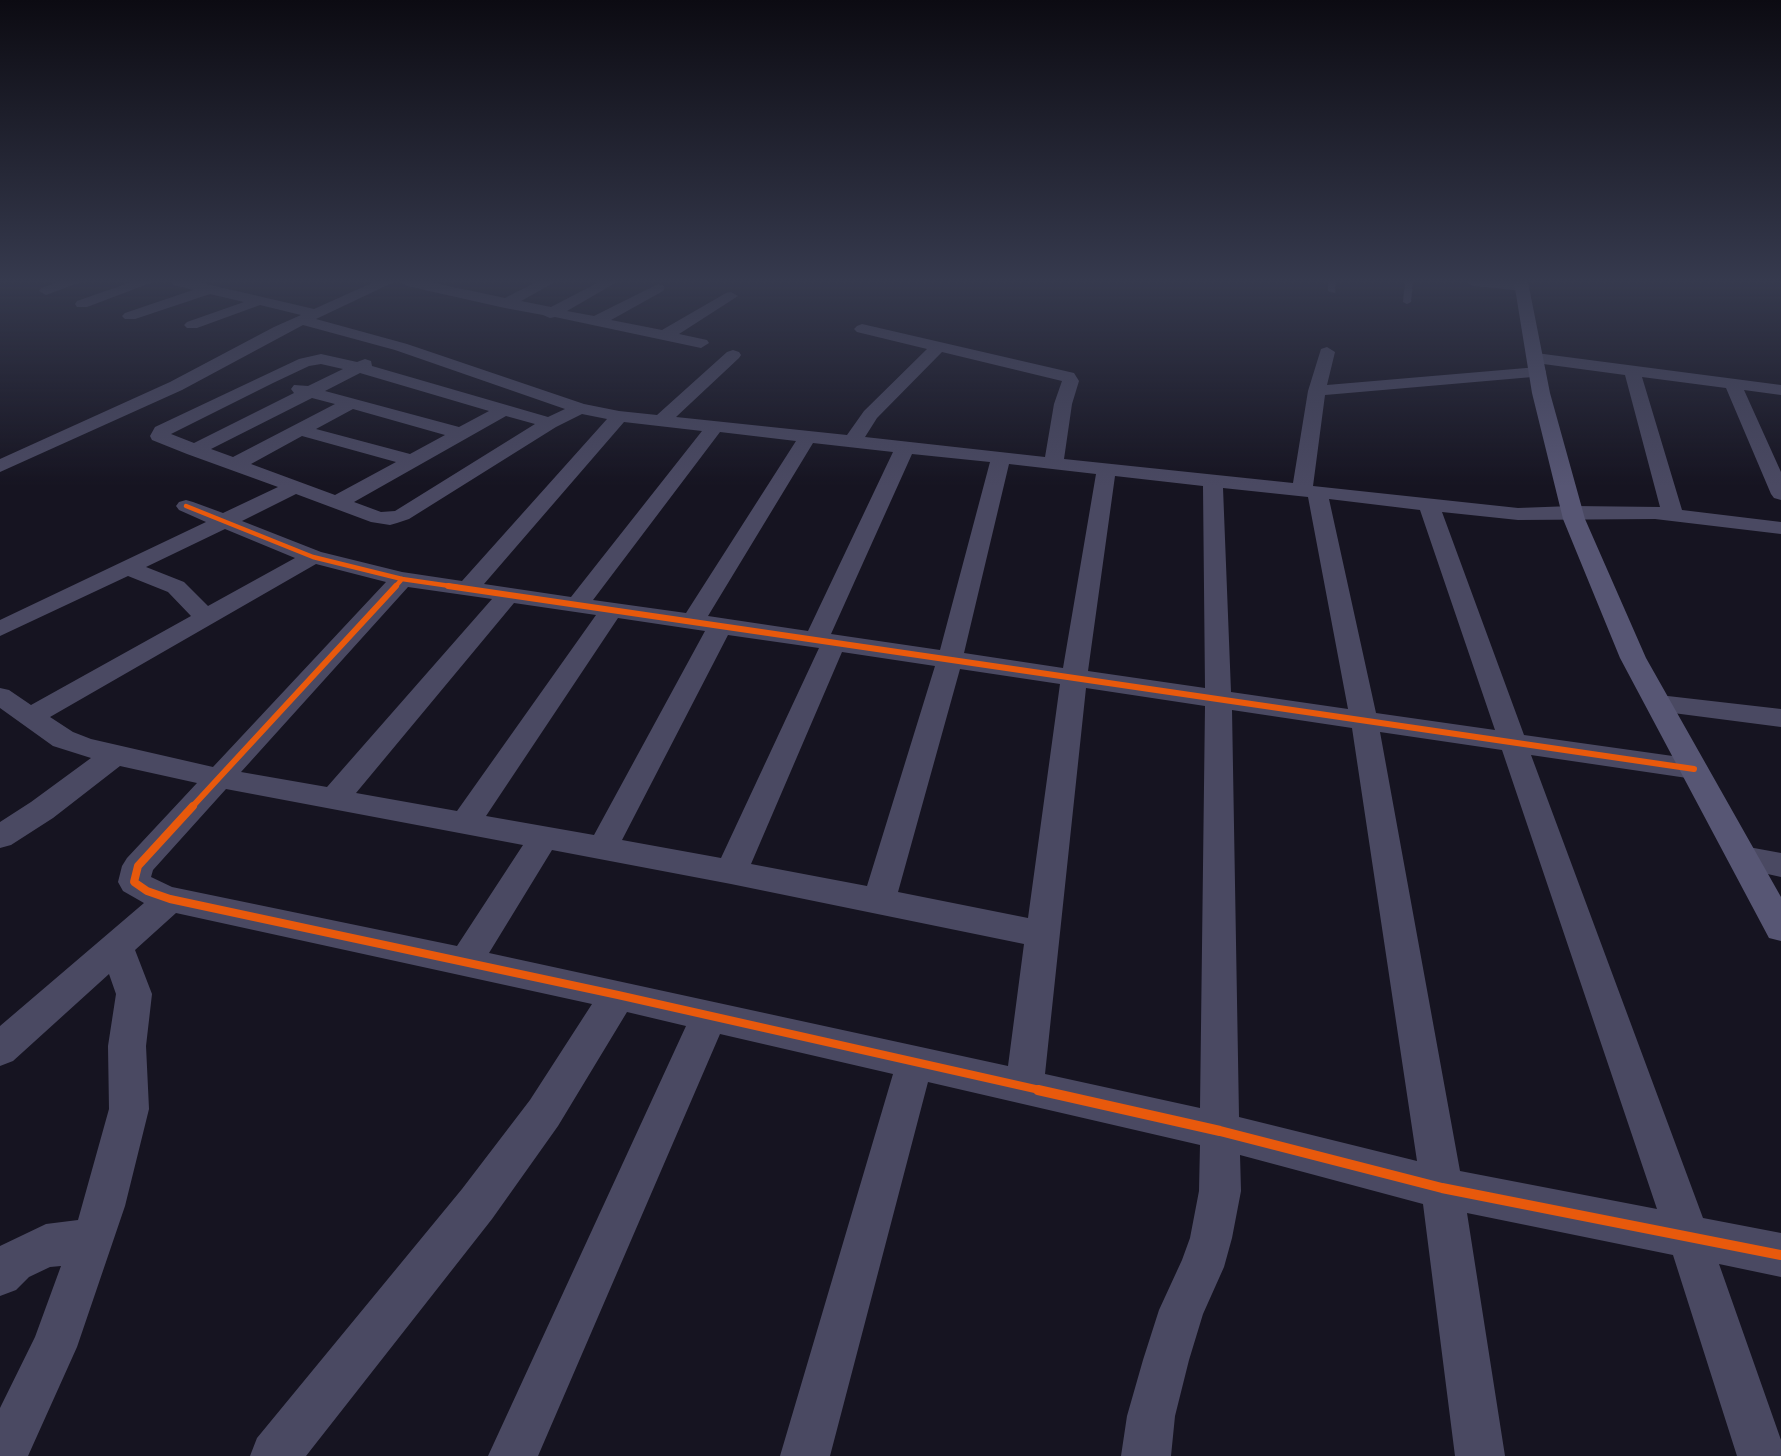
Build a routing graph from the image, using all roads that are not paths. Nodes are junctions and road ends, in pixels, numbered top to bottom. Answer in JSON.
{"nodes":[{"id":1,"x":244,"y":350,"type":"edge"},
{"id":2,"x":395,"y":350,"type":"edge"},
{"id":3,"x":409,"y":350,"type":"edge"},
{"id":4,"x":935,"y":350,"type":"edge"},
{"id":5,"x":955,"y":350,"type":"edge"},
{"id":6,"x":1534,"y":350,"type":"edge"},
{"id":7,"x":1327,"y":352,"type":"dead end"},
{"id":8,"x":733,"y":355,"type":"dead end"},
{"id":9,"x":1537,"y":365,"type":"junction"},
{"id":10,"x":358,"y":367,"type":"junction"},
{"id":11,"x":1632,"y":370,"type":"junction"},
{"id":12,"x":483,"y":376,"type":"junction"},
{"id":13,"x":267,"y":379,"type":"junction"},
{"id":14,"x":1732,"y":383,"type":"junction"},
{"id":15,"x":1781,"y":390,"type":"edge"},
{"id":16,"x":309,"y":391,"type":"junction"},
{"id":17,"x":1317,"y":391,"type":"junction"},
{"id":18,"x":447,"y":392,"type":"junction"},
{"id":19,"x":351,"y":403,"type":"junction"},
{"id":20,"x":580,"y":408,"type":"junction"},
{"id":21,"x":502,"y":410,"type":"junction"},
{"id":22,"x":619,"y":416,"type":"junction"},
{"id":23,"x":660,"y":421,"type":"junction"},
{"id":24,"x":550,"y":423,"type":"junction"},
{"id":25,"x":715,"y":426,"type":"junction"},
{"id":26,"x":300,"y":430,"type":"junction"},
{"id":27,"x":460,"y":433,"type":"junction"},
{"id":28,"x":808,"y":436,"type":"junction"},
{"id":29,"x":853,"y":441,"type":"junction"},
{"id":30,"x":905,"y":447,"type":"junction"},
{"id":31,"x":194,"y":450,"type":"junction"},
{"id":32,"x":1001,"y":459,"type":"junction"},
{"id":33,"x":412,"y":460,"type":"junction"},
{"id":34,"x":235,"y":464,"type":"junction"},
{"id":35,"x":1052,"y":465,"type":"junction"},
{"id":36,"x":0,"y":466,"type":"edge"},
{"id":37,"x":1106,"y":470,"type":"junction"},
{"id":38,"x":1213,"y":482,"type":"junction"},
{"id":39,"x":297,"y":486,"type":"junction"},
{"id":40,"x":1310,"y":492,"type":"junction"},
{"id":41,"x":1781,"y":494,"type":"edge"},
{"id":42,"x":338,"y":502,"type":"junction"},
{"id":43,"x":186,"y":506,"type":"dead end"},
{"id":44,"x":1429,"y":506,"type":"junction"},
{"id":45,"x":1572,"y":512,"type":"junction"},
{"id":46,"x":1673,"y":516,"type":"junction"},
{"id":47,"x":223,"y":521,"type":"junction"},
{"id":48,"x":1781,"y":528,"type":"edge"},
{"id":49,"x":313,"y":557,"type":"junction"},
{"id":50,"x":126,"y":568,"type":"junction"},
{"id":51,"x":402,"y":579,"type":"junction"},
{"id":52,"x":468,"y":588,"type":"junction"},
{"id":53,"x":508,"y":595,"type":"junction"},
{"id":54,"x":577,"y":605,"type":"junction"},
{"id":55,"x":612,"y":610,"type":"junction"},
{"id":56,"x":206,"y":618,"type":"junction"},
{"id":57,"x":694,"y":622,"type":"junction"},
{"id":58,"x":721,"y":625,"type":"junction"},
{"id":59,"x":0,"y":629,"type":"edge"},
{"id":60,"x":825,"y":640,"type":"junction"},
{"id":61,"x":950,"y":659,"type":"junction"},
{"id":62,"x":1074,"y":677,"type":"junction"},
{"id":63,"x":0,"y":696,"type":"edge"},
{"id":64,"x":1218,"y":698,"type":"junction"},
{"id":65,"x":1659,"y":704,"type":"junction"},
{"id":66,"x":30,"y":717,"type":"junction"},
{"id":67,"x":1781,"y":718,"type":"edge"},
{"id":68,"x":1364,"y":720,"type":"junction"},
{"id":69,"x":1514,"y":742,"type":"junction"},
{"id":70,"x":115,"y":755,"type":"junction"},
{"id":71,"x":1694,"y":769,"type":"junction"},
{"id":72,"x":219,"y":778,"type":"junction"},
{"id":73,"x":334,"y":799,"type":"junction"},
{"id":74,"x":465,"y":823,"type":"junction"},
{"id":75,"x":0,"y":837,"type":"edge"},
{"id":76,"x":544,"y":837,"type":"junction"},
{"id":77,"x":604,"y":848,"type":"junction"},
{"id":78,"x":1743,"y":858,"type":"junction"},
{"id":79,"x":1781,"y":865,"type":"edge"},
{"id":80,"x":731,"y":872,"type":"junction"},
{"id":81,"x":170,"y":899,"type":"junction"},
{"id":82,"x":879,"y":901,"type":"junction"},
{"id":83,"x":1781,"y":928,"type":"edge"},
{"id":84,"x":1042,"y":934,"type":"junction"},
{"id":85,"x":117,"y":946,"type":"junction"},
{"id":86,"x":465,"y":963,"type":"junction"},
{"id":87,"x":618,"y":995,"type":"junction"},
{"id":88,"x":709,"y":1016,"type":"junction"},
{"id":89,"x":0,"y":1049,"type":"edge"},
{"id":90,"x":915,"y":1062,"type":"junction"},
{"id":91,"x":1024,"y":1086,"type":"junction"},
{"id":92,"x":1220,"y":1131,"type":"junction"},
{"id":93,"x":1442,"y":1188,"type":"junction"},
{"id":94,"x":1688,"y":1236,"type":"junction"},
{"id":95,"x":92,"y":1240,"type":"junction"},
{"id":96,"x":1781,"y":1255,"type":"edge"},
{"id":97,"x":0,"y":1274,"type":"edge"},
{"id":98,"x":3,"y":1456,"type":"edge"},
{"id":99,"x":275,"y":1456,"type":"edge"},
{"id":100,"x":513,"y":1456,"type":"edge"},
{"id":101,"x":805,"y":1456,"type":"edge"},
{"id":102,"x":1146,"y":1456,"type":"edge"},
{"id":103,"x":1480,"y":1456,"type":"edge"},
{"id":104,"x":1762,"y":1456,"type":"edge"}],
"edges":[{"from":1,"to":36,"type":"street"},
{"from":2,"to":10,"type":"street"},
{"from":3,"to":12,"type":"street"},
{"from":4,"to":29,"type":"street"},
{"from":5,"to":35,"type":"street"},
{"from":6,"to":9,"type":"street"},
{"from":7,"to":17,"type":"street"},
{"from":8,"to":23,"type":"street"},
{"from":9,"to":11,"type":"street"},
{"from":9,"to":17,"type":"street"},
{"from":9,"to":45,"type":"street"},
{"from":10,"to":13,"type":"street"},
{"from":10,"to":16,"type":"street"},
{"from":10,"to":18,"type":"street"},
{"from":11,"to":14,"type":"street"},
{"from":11,"to":46,"type":"street"},
{"from":12,"to":18,"type":"street"},
{"from":12,"to":20,"type":"street"},
{"from":13,"to":16,"type":"street"},
{"from":13,"to":31,"type":"street"},
{"from":14,"to":15,"type":"street"},
{"from":14,"to":41,"type":"street"},
{"from":16,"to":19,"type":"street"},
{"from":16,"to":31,"type":"street"},
{"from":17,"to":40,"type":"street"},
{"from":18,"to":21,"type":"street"},
{"from":19,"to":26,"type":"street"},
{"from":19,"to":27,"type":"street"},
{"from":20,"to":22,"type":"street"},
{"from":20,"to":24,"type":"street"},
{"from":21,"to":24,"type":"street"},
{"from":21,"to":27,"type":"street"},
{"from":22,"to":23,"type":"street"},
{"from":22,"to":52,"type":"street"},
{"from":23,"to":25,"type":"street"},
{"from":24,"to":42,"type":"street"},
{"from":25,"to":28,"type":"street"},
{"from":25,"to":54,"type":"street"},
{"from":26,"to":33,"type":"street"},
{"from":26,"to":34,"type":"street"},
{"from":27,"to":33,"type":"street"},
{"from":28,"to":29,"type":"street"},
{"from":28,"to":57,"type":"street"},
{"from":29,"to":30,"type":"street"},
{"from":30,"to":32,"type":"street"},
{"from":30,"to":60,"type":"street"},
{"from":31,"to":34,"type":"street"},
{"from":32,"to":35,"type":"street"},
{"from":32,"to":61,"type":"street"},
{"from":33,"to":42,"type":"street"},
{"from":34,"to":39,"type":"street"},
{"from":35,"to":37,"type":"street"},
{"from":37,"to":38,"type":"street"},
{"from":37,"to":62,"type":"street"},
{"from":38,"to":40,"type":"street"},
{"from":38,"to":64,"type":"street"},
{"from":39,"to":42,"type":"street"},
{"from":39,"to":47,"type":"street"},
{"from":40,"to":44,"type":"street"},
{"from":40,"to":68,"type":"street"},
{"from":43,"to":47,"type":"street"},
{"from":44,"to":45,"type":"street"},
{"from":44,"to":69,"type":"street"},
{"from":45,"to":46,"type":"street"},
{"from":45,"to":65,"type":"street"},
{"from":46,"to":48,"type":"street"},
{"from":47,"to":49,"type":"street"},
{"from":47,"to":50,"type":"street"},
{"from":49,"to":51,"type":"street"},
{"from":49,"to":56,"type":"street"},
{"from":50,"to":56,"type":"street"},
{"from":50,"to":59,"type":"street"},
{"from":51,"to":52,"type":"street"},
{"from":51,"to":72,"type":"street"},
{"from":52,"to":53,"type":"street"},
{"from":53,"to":54,"type":"street"},
{"from":53,"to":73,"type":"street"},
{"from":54,"to":55,"type":"street"},
{"from":55,"to":57,"type":"street"},
{"from":55,"to":74,"type":"street"},
{"from":56,"to":66,"type":"street"},
{"from":57,"to":58,"type":"street"},
{"from":58,"to":60,"type":"street"},
{"from":58,"to":77,"type":"street"},
{"from":60,"to":61,"type":"street"},
{"from":60,"to":80,"type":"street"},
{"from":61,"to":62,"type":"street"},
{"from":61,"to":82,"type":"street"},
{"from":62,"to":64,"type":"street"},
{"from":62,"to":84,"type":"street"},
{"from":63,"to":66,"type":"street"},
{"from":64,"to":68,"type":"street"},
{"from":64,"to":92,"type":"street"},
{"from":65,"to":67,"type":"street"},
{"from":65,"to":71,"type":"street"},
{"from":66,"to":70,"type":"street"},
{"from":68,"to":69,"type":"street"},
{"from":68,"to":93,"type":"street"},
{"from":69,"to":71,"type":"street"},
{"from":69,"to":94,"type":"street"},
{"from":70,"to":72,"type":"street"},
{"from":70,"to":75,"type":"street"},
{"from":71,"to":78,"type":"street"},
{"from":72,"to":73,"type":"street"},
{"from":72,"to":81,"type":"street"},
{"from":73,"to":74,"type":"street"},
{"from":74,"to":76,"type":"street"},
{"from":76,"to":77,"type":"street"},
{"from":76,"to":86,"type":"street"},
{"from":77,"to":80,"type":"street"},
{"from":78,"to":79,"type":"street"},
{"from":78,"to":83,"type":"street"},
{"from":80,"to":82,"type":"street"},
{"from":81,"to":85,"type":"street"},
{"from":81,"to":86,"type":"street"},
{"from":82,"to":84,"type":"street"},
{"from":84,"to":91,"type":"street"},
{"from":85,"to":89,"type":"street"},
{"from":85,"to":95,"type":"street"},
{"from":86,"to":87,"type":"street"},
{"from":87,"to":88,"type":"street"},
{"from":87,"to":99,"type":"street"},
{"from":88,"to":90,"type":"street"},
{"from":88,"to":100,"type":"street"},
{"from":90,"to":91,"type":"street"},
{"from":90,"to":101,"type":"street"},
{"from":91,"to":92,"type":"street"},
{"from":92,"to":93,"type":"street"},
{"from":92,"to":102,"type":"street"},
{"from":93,"to":94,"type":"street"},
{"from":93,"to":103,"type":"street"},
{"from":94,"to":96,"type":"street"},
{"from":94,"to":104,"type":"street"},
{"from":95,"to":97,"type":"street"},
{"from":95,"to":98,"type":"street"}]}
